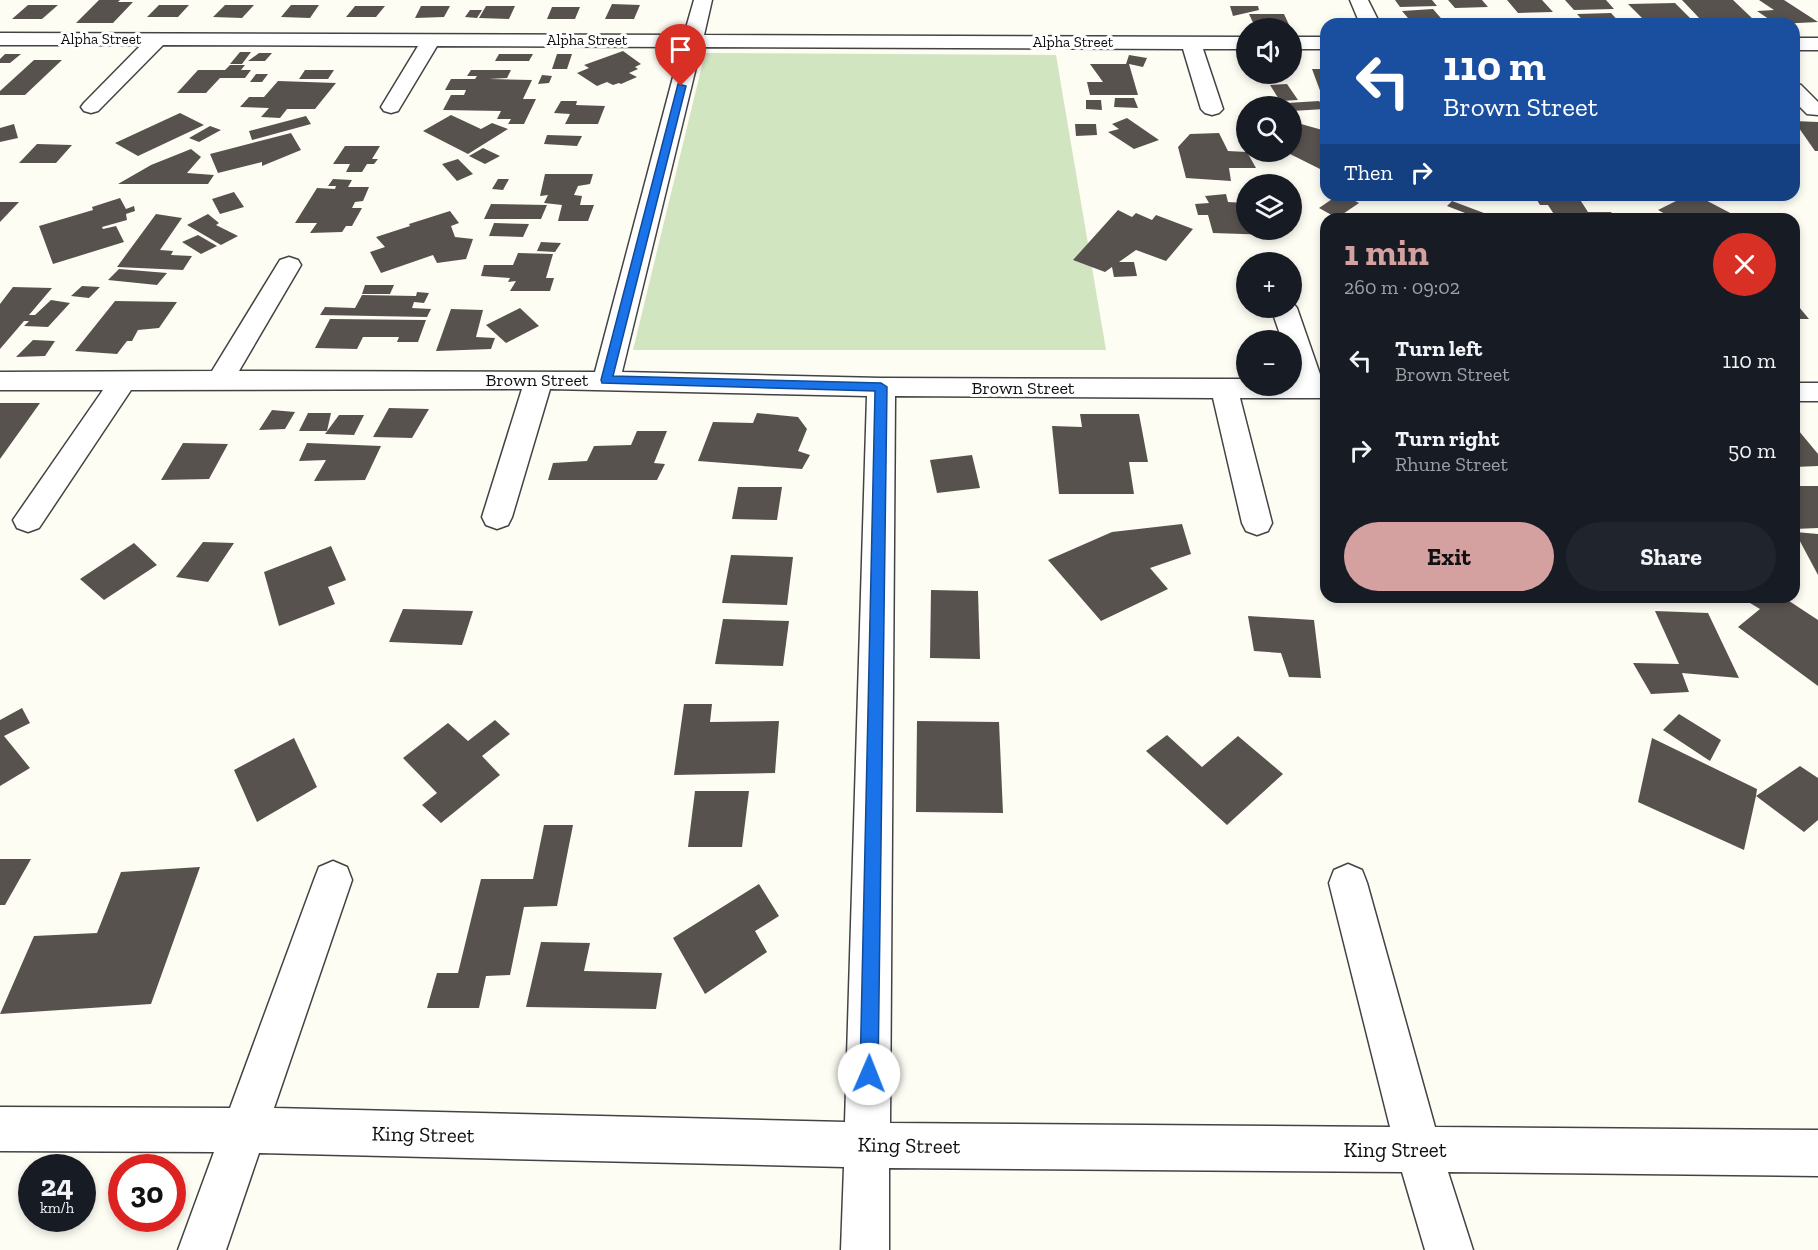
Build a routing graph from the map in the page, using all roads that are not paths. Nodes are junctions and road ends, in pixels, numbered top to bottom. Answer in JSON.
{"nodes":[{"id":1,"x":703,"y":0,"type":"edge"},
{"id":2,"x":1359,"y":0,"type":"edge"},
{"id":3,"x":1367,"y":18,"type":"edge"},
{"id":4,"x":0,"y":39,"type":"edge"},
{"id":5,"x":158,"y":39,"type":"junction"},
{"id":6,"x":432,"y":39,"type":"junction"},
{"id":7,"x":693,"y":41,"type":"junction"},
{"id":8,"x":1191,"y":43,"type":"junction"},
{"id":9,"x":1236,"y":43,"type":"edge"},
{"id":10,"x":1302,"y":43,"type":"edge"},
{"id":11,"x":1320,"y":43,"type":"edge"},
{"id":12,"x":1800,"y":44,"type":"edge"},
{"id":13,"x":1818,"y":45,"type":"edge"},
{"id":14,"x":1800,"y":95,"type":"edge"},
{"id":15,"x":91,"y":107,"type":"dead end"},
{"id":16,"x":391,"y":107,"type":"dead end"},
{"id":17,"x":1212,"y":109,"type":"dead end"},
{"id":18,"x":1814,"y":110,"type":"dead end"},
{"id":19,"x":289,"y":265,"type":"dead end"},
{"id":20,"x":1288,"y":318,"type":"edge"},
{"id":21,"x":124,"y":380,"type":"junction"},
{"id":22,"x":539,"y":380,"type":"junction"},
{"id":23,"x":606,"y":380,"type":"junction"},
{"id":24,"x":0,"y":381,"type":"edge"},
{"id":25,"x":220,"y":381,"type":"junction"},
{"id":26,"x":881,"y":387,"type":"junction"},
{"id":27,"x":1224,"y":388,"type":"junction"},
{"id":28,"x":1318,"y":389,"type":"edge"},
{"id":29,"x":1800,"y":392,"type":"edge"},
{"id":30,"x":1818,"y":392,"type":"edge"},
{"id":31,"x":497,"y":517,"type":"dead end"},
{"id":32,"x":28,"y":520,"type":"dead end"},
{"id":33,"x":1257,"y":524,"type":"dead end"},
{"id":34,"x":333,"y":880,"type":"dead end"},
{"id":35,"x":1348,"y":883,"type":"dead end"},
{"id":36,"x":0,"y":1129,"type":"edge"},
{"id":37,"x":244,"y":1130,"type":"junction"},
{"id":38,"x":868,"y":1145,"type":"junction"},
{"id":39,"x":1418,"y":1149,"type":"junction"},
{"id":40,"x":1818,"y":1153,"type":"edge"},
{"id":41,"x":202,"y":1250,"type":"edge"},
{"id":42,"x":865,"y":1250,"type":"edge"},
{"id":43,"x":1449,"y":1250,"type":"edge"}],
"edges":[{"from":1,"to":7,"type":"street"},
{"from":2,"to":3,"type":"street"},
{"from":4,"to":5,"type":"street","name":"Alpha Street"},
{"from":5,"to":6,"type":"street","name":"Alpha Street"},
{"from":5,"to":15,"type":"street"},
{"from":6,"to":7,"type":"street","name":"Alpha Street"},
{"from":6,"to":16,"type":"street"},
{"from":7,"to":8,"type":"street","name":"Alpha Street"},
{"from":7,"to":23,"type":"street"},
{"from":8,"to":9,"type":"street","name":"Alpha Street"},
{"from":8,"to":17,"type":"street"},
{"from":10,"to":11,"type":"street"},
{"from":12,"to":13,"type":"street"},
{"from":14,"to":18,"type":"street"},
{"from":19,"to":25,"type":"street"},
{"from":20,"to":28,"type":"street"},
{"from":21,"to":24,"type":"street","name":"Brown Street"},
{"from":21,"to":25,"type":"street","name":"Brown Street"},
{"from":21,"to":32,"type":"street"},
{"from":22,"to":23,"type":"street","name":"Brown Street"},
{"from":22,"to":25,"type":"street","name":"Brown Street"},
{"from":22,"to":31,"type":"street"},
{"from":23,"to":26,"type":"street","name":"Brown Street"},
{"from":26,"to":27,"type":"street","name":"Brown Street"},
{"from":26,"to":38,"type":"street"},
{"from":27,"to":28,"type":"street","name":"Brown Street"},
{"from":27,"to":33,"type":"street"},
{"from":29,"to":30,"type":"street"},
{"from":34,"to":37,"type":"street"},
{"from":35,"to":39,"type":"street"},
{"from":36,"to":37,"type":"street","name":"King Street"},
{"from":37,"to":38,"type":"street","name":"King Street"},
{"from":37,"to":41,"type":"street"},
{"from":38,"to":39,"type":"street","name":"King Street"},
{"from":38,"to":42,"type":"street"},
{"from":39,"to":40,"type":"street","name":"King Street"},
{"from":39,"to":43,"type":"street"}]}
